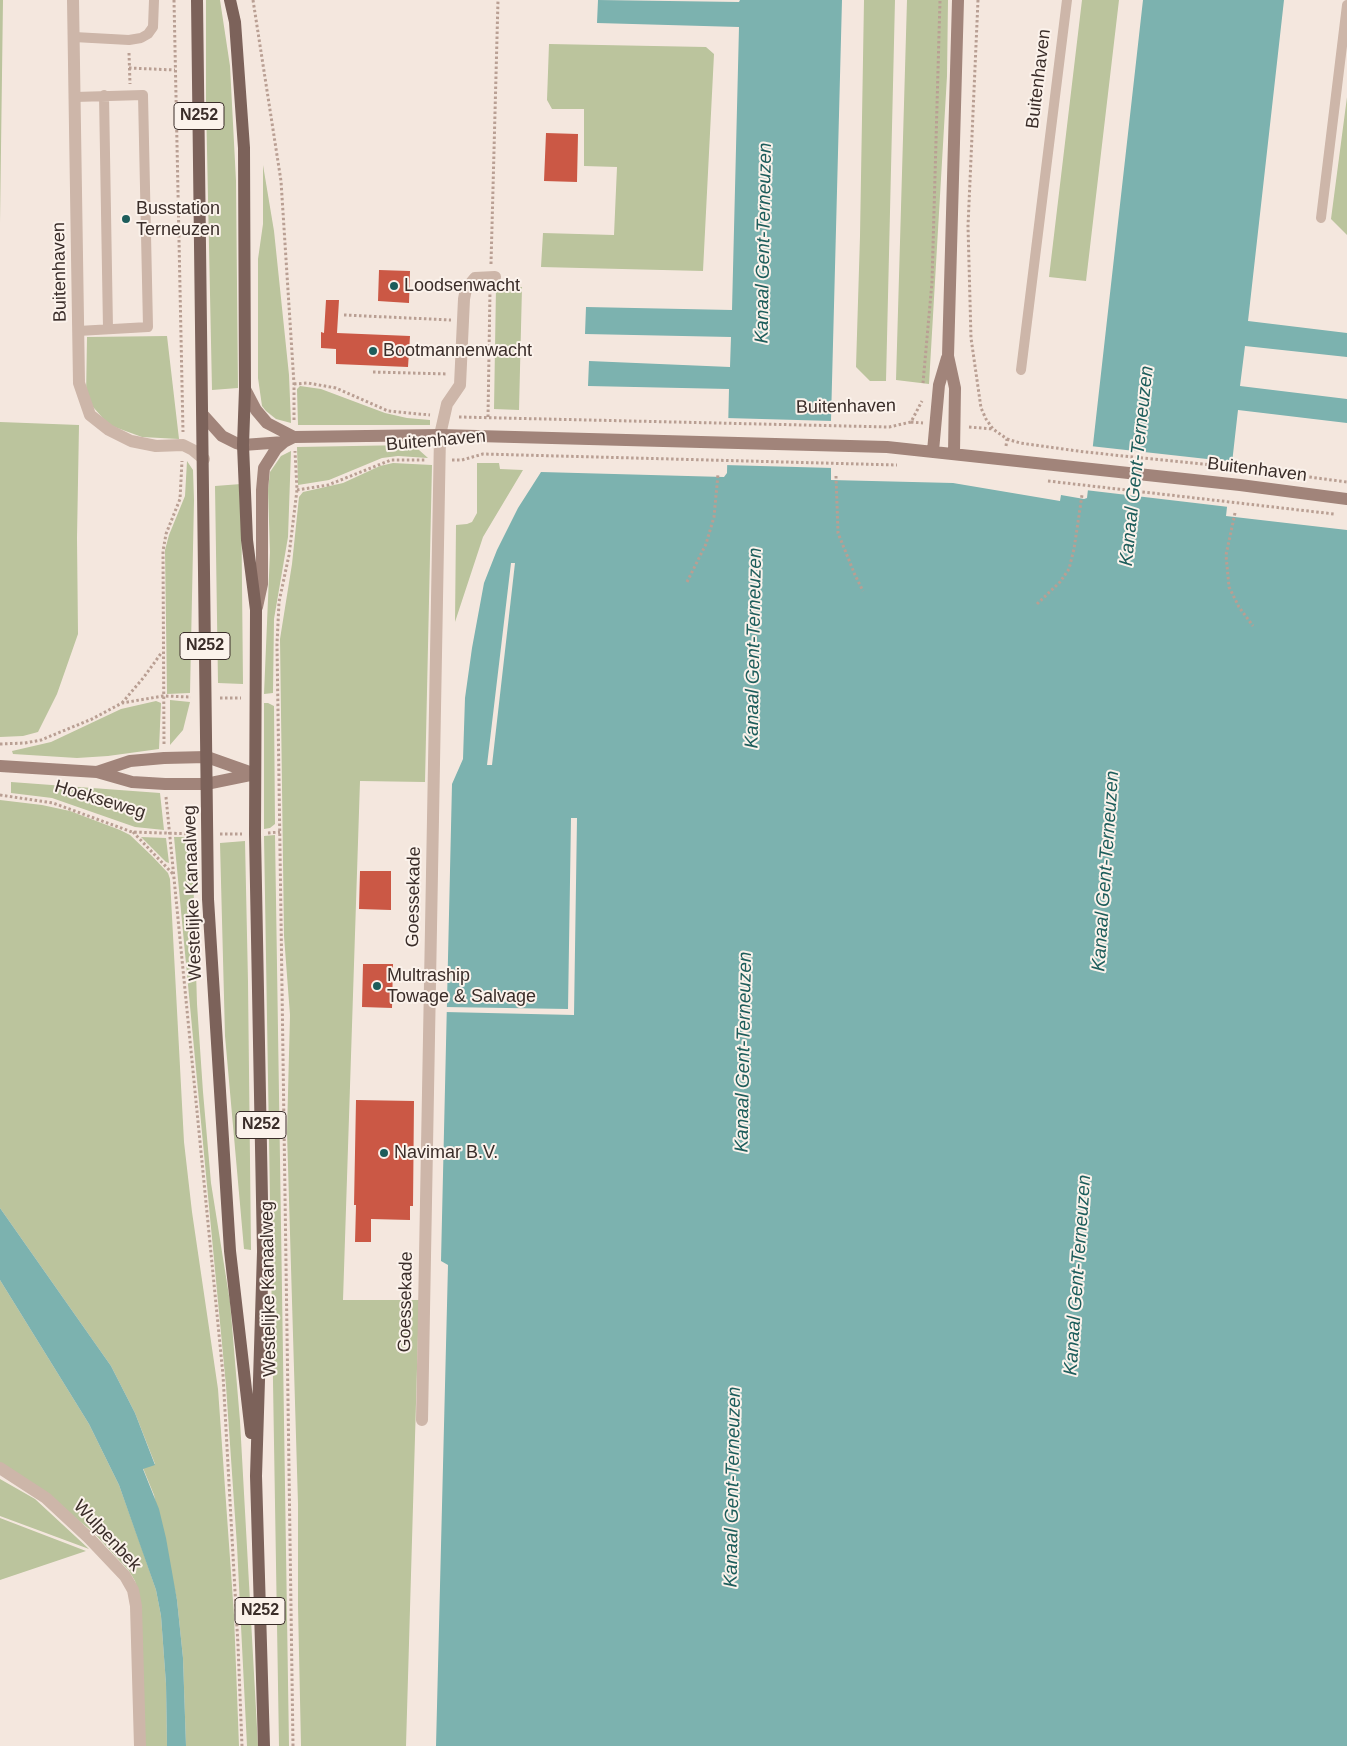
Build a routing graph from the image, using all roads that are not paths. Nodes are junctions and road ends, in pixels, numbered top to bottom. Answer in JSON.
{"nodes":[{"id":1,"x":73,"y":0,"type":"edge"},
{"id":2,"x":154,"y":0,"type":"edge"},
{"id":3,"x":197,"y":0,"type":"edge"},
{"id":4,"x":230,"y":0,"type":"edge"},
{"id":5,"x":958,"y":0,"type":"edge"},
{"id":6,"x":1067,"y":0,"type":"edge"},
{"id":7,"x":1347,"y":5,"type":"edge"},
{"id":8,"x":74,"y":37,"type":"junction"},
{"id":9,"x":104,"y":95,"type":"junction"},
{"id":10,"x":75,"y":96,"type":"junction"},
{"id":11,"x":1321,"y":218,"type":"dead end"},
{"id":12,"x":493,"y":276,"type":"road end"},
{"id":13,"x":108,"y":329,"type":"junction"},
{"id":14,"x":78,"y":331,"type":"junction"},
{"id":15,"x":948,"y":356,"type":"junction"},
{"id":16,"x":1021,"y":370,"type":"dead end"},
{"id":17,"x":245,"y":389,"type":"junction"},
{"id":18,"x":204,"y":416,"type":"junction"},
{"id":19,"x":440,"y":435,"type":"junction"},
{"id":20,"x":289,"y":439,"type":"junction"},
{"id":21,"x":243,"y":444,"type":"junction"},
{"id":22,"x":933,"y":451,"type":"junction"},
{"id":23,"x":954,"y":453,"type":"junction"},
{"id":24,"x":204,"y":459,"type":"junction"},
{"id":25,"x":1347,"y":499,"type":"edge"},
{"id":26,"x":256,"y":610,"type":"junction"},
{"id":27,"x":207,"y":757,"type":"junction"},
{"id":28,"x":0,"y":766,"type":"edge"},
{"id":29,"x":97,"y":772,"type":"junction"},
{"id":30,"x":255,"y":774,"type":"junction"},
{"id":31,"x":206,"y":784,"type":"junction"},
{"id":32,"x":422,"y":1420,"type":"dead end"},
{"id":33,"x":0,"y":1468,"type":"edge"},
{"id":34,"x":256,"y":1476,"type":"junction"},
{"id":35,"x":140,"y":1746,"type":"edge"},
{"id":36,"x":264,"y":1746,"type":"edge"}],
"edges":[{"from":1,"to":8,"type":"street","name":"Buitenhaven"},
{"from":2,"to":8,"type":"lane"},
{"from":3,"to":18,"type":"main road","number":"N252"},
{"from":4,"to":17,"type":"main road","name":"Buitenhaven","number":"N252"},
{"from":5,"to":15,"type":"main road"},
{"from":6,"to":16,"type":"lane","name":"Buitenhaven"},
{"from":7,"to":11,"type":"lane"},
{"from":8,"to":10,"type":"street","name":"Buitenhaven"},
{"from":9,"to":10,"type":"lane"},
{"from":9,"to":13,"type":"lane"},
{"from":9,"to":13,"type":"lane"},
{"from":10,"to":14,"type":"street","name":"Buitenhaven"},
{"from":12,"to":19,"type":"street","name":"Buitenhaven"},
{"from":13,"to":14,"type":"lane"},
{"from":14,"to":24,"type":"street","name":"Buitenhaven"},
{"from":15,"to":22,"type":"main road"},
{"from":15,"to":23,"type":"main road"},
{"from":17,"to":20,"type":"main road","name":"Buitenhaven"},
{"from":17,"to":21,"type":"main road","name":"Buitenhaven","number":"N252"},
{"from":18,"to":21,"type":"main road","name":"Buitenhaven"},
{"from":18,"to":24,"type":"main road","number":"N252"},
{"from":19,"to":20,"type":"main road","name":"Buitenhaven"},
{"from":19,"to":22,"type":"main road","name":"Buitenhaven"},
{"from":19,"to":32,"type":"street","name":"Goessekade"},
{"from":20,"to":21,"type":"main road","name":"Buitenhaven"},
{"from":20,"to":26,"type":"main road","name":"Buitenhaven","number":"N252"},
{"from":21,"to":26,"type":"main road","name":"Buitenhaven","number":"N252"},
{"from":22,"to":23,"type":"main road","name":"Buitenhaven"},
{"from":23,"to":25,"type":"main road","name":"Buitenhaven"},
{"from":24,"to":27,"type":"main road","number":"N252"},
{"from":26,"to":30,"type":"main road","name":"Buitenhaven","number":"N252"},
{"from":27,"to":29,"type":"main road","name":"Hoekseweg"},
{"from":27,"to":30,"type":"main road","name":"Hoekseweg"},
{"from":27,"to":31,"type":"main road","name":"Westelijke Kanaalweg","number":"N252"},
{"from":28,"to":29,"type":"main road","name":"Hoekseweg"},
{"from":29,"to":31,"type":"main road","name":"Hoekseweg"},
{"from":30,"to":31,"type":"main road","name":"Hoekseweg"},
{"from":30,"to":34,"type":"main road","name":"Westelijke Kanaalweg","number":"N252"},
{"from":31,"to":34,"type":"main road","name":"Westelijke Kanaalweg","number":"N252"},
{"from":33,"to":35,"type":"street","name":"Wulpenbek"},
{"from":34,"to":36,"type":"main road","name":"Westelijke Kanaalweg","number":"N252"}]}
